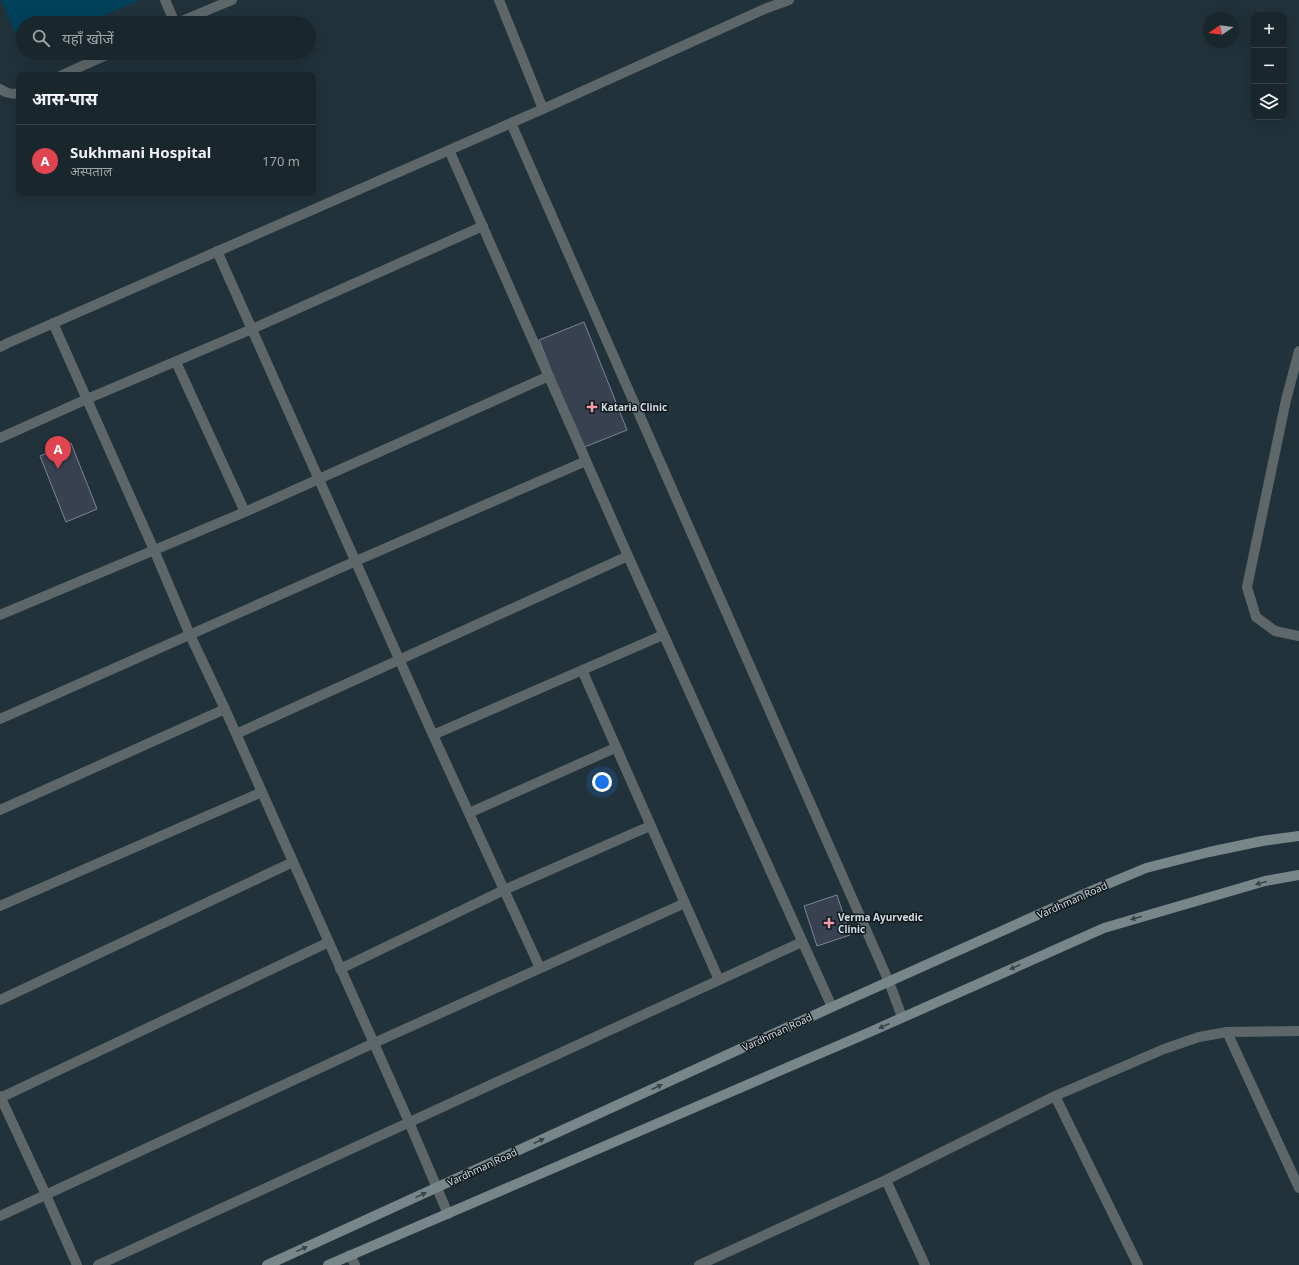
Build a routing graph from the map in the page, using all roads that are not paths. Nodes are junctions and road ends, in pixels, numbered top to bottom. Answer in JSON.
{"nodes":[{"id":1,"x":165,"y":0,"type":"edge"},
{"id":2,"x":232,"y":0,"type":"edge"},
{"id":3,"x":499,"y":0,"type":"edge"},
{"id":4,"x":789,"y":0,"type":"edge"},
{"id":5,"x":768,"y":4,"type":"edge"},
{"id":6,"x":173,"y":16,"type":"edge"},
{"id":7,"x":193,"y":16,"type":"edge"},
{"id":8,"x":95,"y":60,"type":"edge"},
{"id":9,"x":69,"y":72,"type":"edge"},
{"id":10,"x":2,"y":93,"type":"edge"},
{"id":11,"x":16,"y":94,"type":"edge"},
{"id":12,"x":543,"y":109,"type":"junction"},
{"id":13,"x":511,"y":123,"type":"junction"},
{"id":14,"x":449,"y":150,"type":"junction"},
{"id":15,"x":483,"y":226,"type":"junction"},
{"id":16,"x":217,"y":251,"type":"junction"},
{"id":17,"x":53,"y":323,"type":"junction"},
{"id":18,"x":252,"y":329,"type":"junction"},
{"id":19,"x":0,"y":347,"type":"edge"},
{"id":20,"x":1299,"y":351,"type":"edge"},
{"id":21,"x":176,"y":362,"type":"junction"},
{"id":22,"x":549,"y":376,"type":"junction"},
{"id":23,"x":87,"y":400,"type":"junction"},
{"id":24,"x":0,"y":438,"type":"edge"},
{"id":25,"x":586,"y":461,"type":"junction"},
{"id":26,"x":318,"y":478,"type":"junction"},
{"id":27,"x":245,"y":512,"type":"junction"},
{"id":28,"x":154,"y":550,"type":"junction"},
{"id":29,"x":628,"y":556,"type":"junction"},
{"id":30,"x":356,"y":561,"type":"junction"},
{"id":31,"x":0,"y":615,"type":"edge"},
{"id":32,"x":190,"y":635,"type":"junction"},
{"id":33,"x":663,"y":635,"type":"junction"},
{"id":34,"x":1299,"y":636,"type":"edge"},
{"id":35,"x":400,"y":659,"type":"junction"},
{"id":36,"x":582,"y":670,"type":"junction"},
{"id":37,"x":225,"y":709,"type":"junction"},
{"id":38,"x":0,"y":719,"type":"edge"},
{"id":39,"x":236,"y":734,"type":"junction"},
{"id":40,"x":433,"y":736,"type":"junction"},
{"id":41,"x":615,"y":748,"type":"junction"},
{"id":42,"x":262,"y":792,"type":"junction"},
{"id":43,"x":0,"y":810,"type":"edge"},
{"id":44,"x":469,"y":813,"type":"junction"},
{"id":45,"x":650,"y":826,"type":"junction"},
{"id":46,"x":1299,"y":836,"type":"edge"},
{"id":47,"x":293,"y":862,"type":"junction"},
{"id":48,"x":1299,"y":875,"type":"edge"},
{"id":49,"x":504,"y":890,"type":"junction"},
{"id":50,"x":685,"y":903,"type":"junction"},
{"id":51,"x":0,"y":906,"type":"edge"},
{"id":52,"x":329,"y":942,"type":"junction"},
{"id":53,"x":802,"y":942,"type":"junction"},
{"id":54,"x":540,"y":968,"type":"junction"},
{"id":55,"x":340,"y":969,"type":"junction"},
{"id":56,"x":719,"y":980,"type":"junction"},
{"id":57,"x":889,"y":982,"type":"junction"},
{"id":58,"x":0,"y":1000,"type":"edge"},
{"id":59,"x":832,"y":1007,"type":"junction"},
{"id":60,"x":902,"y":1017,"type":"junction"},
{"id":61,"x":1299,"y":1031,"type":"edge"},
{"id":62,"x":1227,"y":1032,"type":"junction"},
{"id":63,"x":374,"y":1043,"type":"junction"},
{"id":64,"x":1055,"y":1096,"type":"junction"},
{"id":65,"x":0,"y":1097,"type":"edge"},
{"id":66,"x":409,"y":1122,"type":"junction"},
{"id":67,"x":886,"y":1180,"type":"junction"},
{"id":68,"x":436,"y":1188,"type":"junction"},
{"id":69,"x":1299,"y":1188,"type":"edge"},
{"id":70,"x":46,"y":1195,"type":"junction"},
{"id":71,"x":448,"y":1214,"type":"junction"},
{"id":72,"x":0,"y":1216,"type":"edge"},
{"id":73,"x":350,"y":1255,"type":"junction"},
{"id":74,"x":77,"y":1265,"type":"edge"},
{"id":75,"x":98,"y":1265,"type":"edge"},
{"id":76,"x":266,"y":1265,"type":"edge"},
{"id":77,"x":328,"y":1265,"type":"edge"},
{"id":78,"x":355,"y":1265,"type":"edge"},
{"id":79,"x":699,"y":1265,"type":"edge"},
{"id":80,"x":925,"y":1265,"type":"edge"},
{"id":81,"x":1138,"y":1265,"type":"edge"}],
"edges":[{"from":1,"to":6,"type":"street"},
{"from":2,"to":7,"type":"street"},
{"from":3,"to":12,"type":"street"},
{"from":4,"to":5,"type":"street"},
{"from":5,"to":12,"type":"street"},
{"from":8,"to":9,"type":"street"},
{"from":10,"to":11,"type":"street"},
{"from":12,"to":13,"type":"street"},
{"from":13,"to":14,"type":"street"},
{"from":13,"to":57,"type":"street"},
{"from":14,"to":15,"type":"street"},
{"from":14,"to":16,"type":"street"},
{"from":15,"to":18,"type":"street"},
{"from":15,"to":22,"type":"street"},
{"from":16,"to":17,"type":"street"},
{"from":16,"to":18,"type":"street"},
{"from":17,"to":19,"type":"street"},
{"from":17,"to":23,"type":"street"},
{"from":18,"to":21,"type":"street"},
{"from":18,"to":26,"type":"street"},
{"from":20,"to":34,"type":"street"},
{"from":21,"to":23,"type":"street"},
{"from":21,"to":27,"type":"street"},
{"from":22,"to":25,"type":"street"},
{"from":22,"to":26,"type":"street"},
{"from":23,"to":24,"type":"street"},
{"from":23,"to":28,"type":"street"},
{"from":25,"to":29,"type":"street"},
{"from":25,"to":30,"type":"street"},
{"from":26,"to":27,"type":"street"},
{"from":26,"to":30,"type":"street"},
{"from":27,"to":28,"type":"street"},
{"from":28,"to":31,"type":"street"},
{"from":28,"to":32,"type":"street"},
{"from":29,"to":33,"type":"street"},
{"from":29,"to":35,"type":"street"},
{"from":30,"to":32,"type":"street"},
{"from":30,"to":35,"type":"street"},
{"from":32,"to":37,"type":"street"},
{"from":32,"to":38,"type":"street"},
{"from":33,"to":36,"type":"street"},
{"from":33,"to":53,"type":"street"},
{"from":35,"to":39,"type":"street"},
{"from":35,"to":40,"type":"street"},
{"from":36,"to":40,"type":"street"},
{"from":36,"to":41,"type":"street"},
{"from":37,"to":39,"type":"street"},
{"from":37,"to":43,"type":"street"},
{"from":39,"to":42,"type":"street"},
{"from":40,"to":44,"type":"street"},
{"from":41,"to":44,"type":"street"},
{"from":41,"to":45,"type":"street"},
{"from":42,"to":47,"type":"street"},
{"from":42,"to":51,"type":"street"},
{"from":44,"to":49,"type":"street"},
{"from":45,"to":49,"type":"street"},
{"from":45,"to":50,"type":"street"},
{"from":46,"to":57,"type":"street","name":"Vardhman Road"},
{"from":47,"to":52,"type":"street"},
{"from":47,"to":58,"type":"street"},
{"from":48,"to":60,"type":"street","one_way":true},
{"from":49,"to":54,"type":"street"},
{"from":49,"to":55,"type":"street"},
{"from":50,"to":54,"type":"street"},
{"from":50,"to":56,"type":"street"},
{"from":52,"to":55,"type":"street"},
{"from":52,"to":65,"type":"street"},
{"from":53,"to":56,"type":"street"},
{"from":53,"to":59,"type":"street"},
{"from":54,"to":63,"type":"street"},
{"from":55,"to":63,"type":"street"},
{"from":56,"to":66,"type":"street"},
{"from":57,"to":59,"type":"street","name":"Vardhman Road"},
{"from":57,"to":60,"type":"street"},
{"from":68,"to":59,"type":"street","name":"Vardhman Road","one_way":true},
{"from":60,"to":71,"type":"street","one_way":true},
{"from":61,"to":62,"type":"street"},
{"from":62,"to":64,"type":"street"},
{"from":62,"to":69,"type":"street"},
{"from":63,"to":66,"type":"street"},
{"from":63,"to":70,"type":"street"},
{"from":64,"to":67,"type":"street"},
{"from":64,"to":81,"type":"street"},
{"from":65,"to":70,"type":"street"},
{"from":66,"to":68,"type":"street"},
{"from":66,"to":75,"type":"street"},
{"from":67,"to":79,"type":"street"},
{"from":67,"to":80,"type":"street"},
{"from":68,"to":71,"type":"street"},
{"from":76,"to":68,"type":"street","name":"Vardhman Road","one_way":true},
{"from":70,"to":72,"type":"street"},
{"from":70,"to":74,"type":"street"},
{"from":71,"to":73,"type":"street"},
{"from":73,"to":77,"type":"street"},
{"from":73,"to":78,"type":"street"}]}
